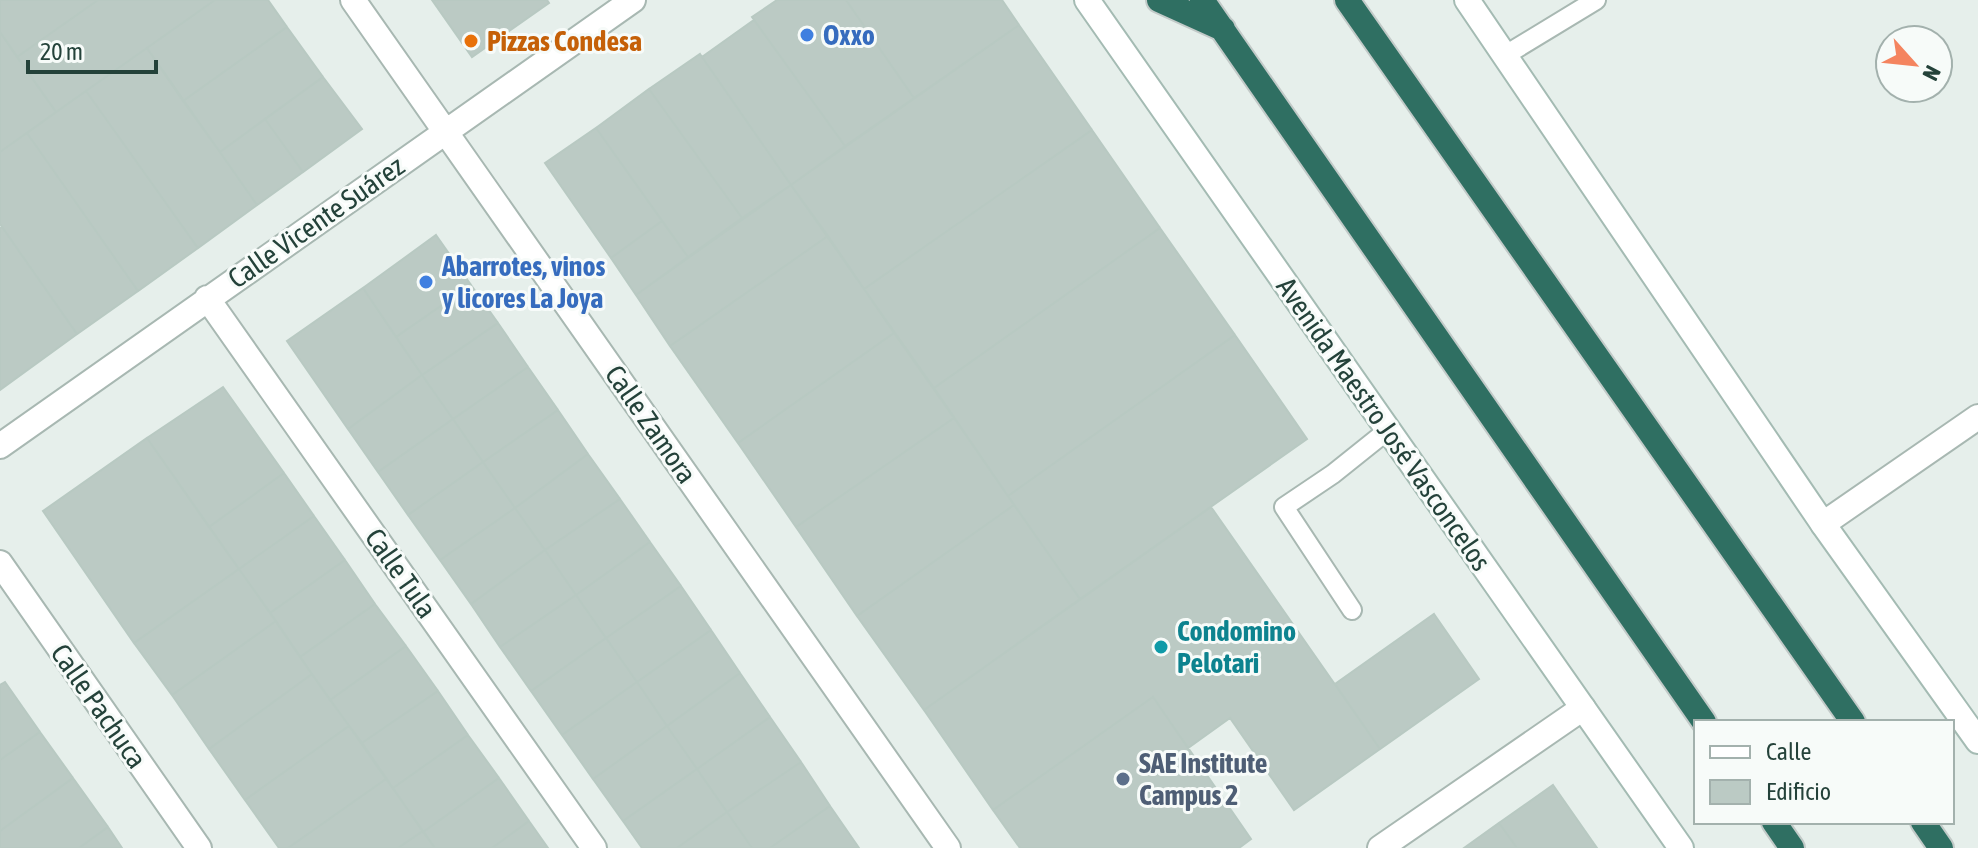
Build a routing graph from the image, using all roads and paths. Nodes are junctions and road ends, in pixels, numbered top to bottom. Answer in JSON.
{"nodes":[{"id":1,"x":353,"y":0,"type":"edge"},
{"id":2,"x":633,"y":0,"type":"edge"},
{"id":3,"x":1087,"y":0,"type":"edge"},
{"id":4,"x":1159,"y":0,"type":"edge"},
{"id":5,"x":1202,"y":0,"type":"edge"},
{"id":6,"x":1347,"y":0,"type":"edge"},
{"id":7,"x":1467,"y":0,"type":"edge"},
{"id":8,"x":1596,"y":0,"type":"edge"},
{"id":9,"x":1223,"y":29,"type":"junction"},
{"id":10,"x":1504,"y":56,"type":"junction"},
{"id":11,"x":445,"y":131,"type":"junction"},
{"id":12,"x":207,"y":298,"type":"junction"},
{"id":13,"x":1978,"y":417,"type":"edge"},
{"id":14,"x":1388,"y":430,"type":"junction"},
{"id":15,"x":0,"y":446,"type":"edge"},
{"id":16,"x":1823,"y":524,"type":"junction"},
{"id":17,"x":0,"y":563,"type":"edge"},
{"id":18,"x":1352,"y":610,"type":"dead end"},
{"id":19,"x":1583,"y":708,"type":"junction"},
{"id":20,"x":1703,"y":720,"type":"edge"},
{"id":21,"x":1852,"y":720,"type":"edge"},
{"id":22,"x":1978,"y":741,"type":"edge"},
{"id":23,"x":1775,"y":824,"type":"edge"},
{"id":24,"x":1924,"y":824,"type":"edge"},
{"id":25,"x":199,"y":848,"type":"edge"},
{"id":26,"x":594,"y":848,"type":"edge"},
{"id":27,"x":948,"y":848,"type":"edge"},
{"id":28,"x":1380,"y":848,"type":"edge"},
{"id":29,"x":1681,"y":848,"type":"edge"},
{"id":30,"x":1792,"y":848,"type":"edge"},
{"id":31,"x":1941,"y":848,"type":"edge"}],
"edges":[{"from":1,"to":11,"type":"street","name":"Calle Zamora"},
{"from":2,"to":11,"type":"street","name":"Calle Vicente Suárez"},
{"from":3,"to":14,"type":"street","name":"Avenida Maestro José Vasconcelos"},
{"from":4,"to":9,"type":"highway"},
{"from":5,"to":9,"type":"highway"},
{"from":6,"to":21,"type":"highway"},
{"from":7,"to":10,"type":"street"},
{"from":8,"to":10,"type":"lane"},
{"from":9,"to":20,"type":"highway"},
{"from":10,"to":16,"type":"street"},
{"from":11,"to":12,"type":"street","name":"Calle Vicente Suárez"},
{"from":11,"to":27,"type":"street","name":"Calle Zamora"},
{"from":12,"to":15,"type":"street","name":"Calle Vicente Suárez"},
{"from":12,"to":26,"type":"street","name":"Calle Tula"},
{"from":13,"to":16,"type":"street"},
{"from":14,"to":18,"type":"lane"},
{"from":14,"to":19,"type":"street","name":"Avenida Maestro José Vasconcelos"},
{"from":16,"to":22,"type":"street"},
{"from":17,"to":25,"type":"street","name":"Calle Pachuca"},
{"from":19,"to":28,"type":"street"},
{"from":19,"to":29,"type":"street","name":"Avenida Maestro José Vasconcelos"},
{"from":23,"to":30,"type":"highway"},
{"from":24,"to":31,"type":"highway"}]}
